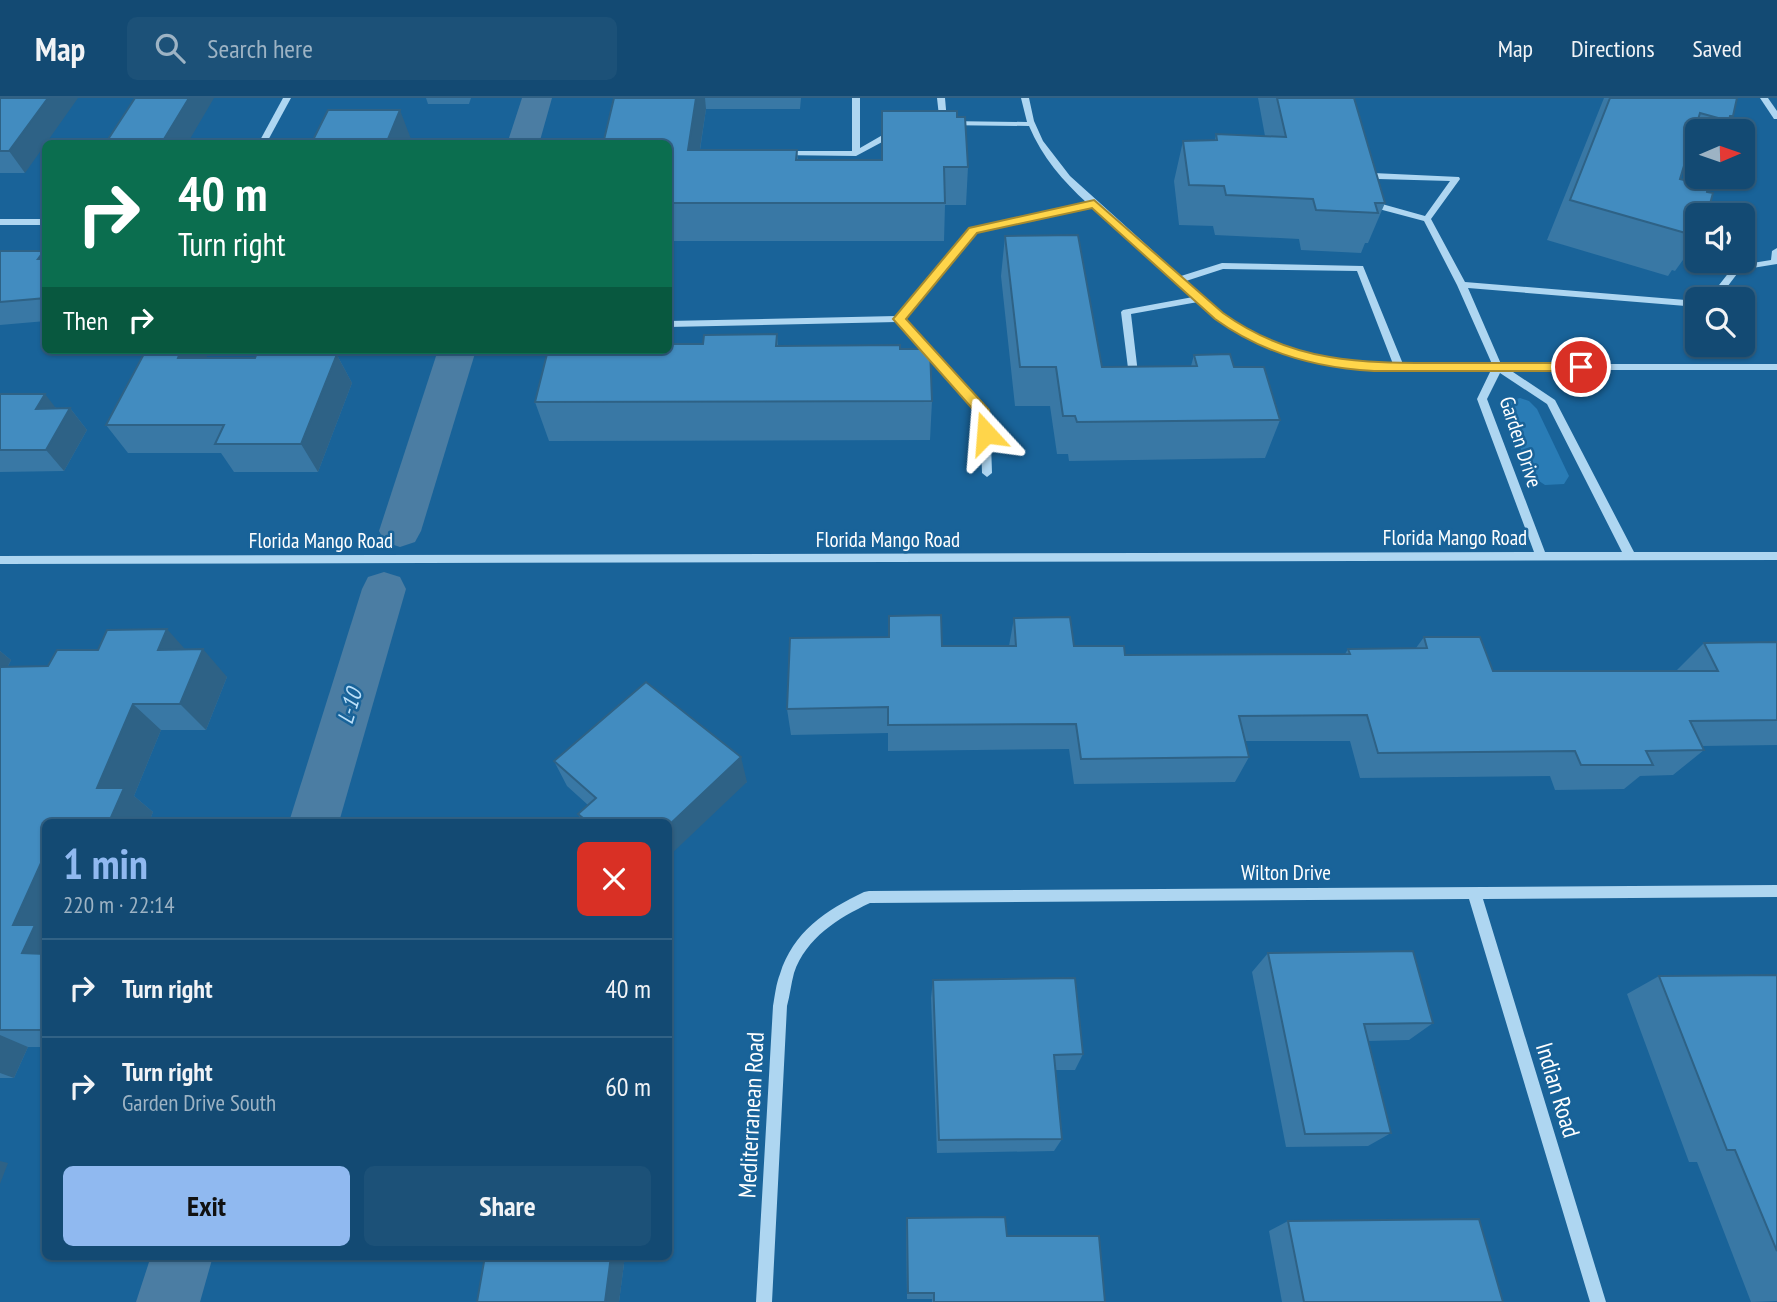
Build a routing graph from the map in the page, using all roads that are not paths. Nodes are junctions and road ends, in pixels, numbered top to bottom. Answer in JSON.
{"nodes":[{"id":1,"x":288,"y":98,"type":"edge"},
{"id":2,"x":856,"y":98,"type":"edge"},
{"id":3,"x":942,"y":98,"type":"edge"},
{"id":4,"x":1025,"y":98,"type":"edge"},
{"id":5,"x":1764,"y":98,"type":"edge"},
{"id":6,"x":1777,"y":117,"type":"edge"},
{"id":7,"x":943,"y":122,"type":"junction"},
{"id":8,"x":1032,"y":124,"type":"junction"},
{"id":9,"x":930,"y":125,"type":"edge"},
{"id":10,"x":906,"y":129,"type":"edge"},
{"id":11,"x":264,"y":140,"type":"edge"},
{"id":12,"x":776,"y":153,"type":"edge"},
{"id":13,"x":856,"y":154,"type":"junction"},
{"id":14,"x":1094,"y":204,"type":"junction"},
{"id":15,"x":1427,"y":219,"type":"junction"},
{"id":16,"x":0,"y":222,"type":"edge"},
{"id":17,"x":42,"y":222,"type":"edge"},
{"id":18,"x":1777,"y":251,"type":"edge"},
{"id":19,"x":1179,"y":280,"type":"junction"},
{"id":20,"x":1462,"y":285,"type":"junction"},
{"id":21,"x":1722,"y":287,"type":"edge"},
{"id":22,"x":1200,"y":299,"type":"junction"},
{"id":23,"x":1685,"y":303,"type":"edge"},
{"id":24,"x":899,"y":319,"type":"junction"},
{"id":25,"x":672,"y":324,"type":"edge"},
{"id":26,"x":1399,"y":367,"type":"junction"},
{"id":27,"x":1498,"y":367,"type":"junction"},
{"id":28,"x":1777,"y":367,"type":"edge"},
{"id":29,"x":1134,"y":382,"type":"edge"},
{"id":30,"x":987,"y":473,"type":"dead end"},
{"id":31,"x":1541,"y":556,"type":"junction"},
{"id":32,"x":1630,"y":556,"type":"junction"},
{"id":33,"x":1777,"y":556,"type":"edge"},
{"id":34,"x":0,"y":560,"type":"edge"},
{"id":35,"x":1777,"y":891,"type":"edge"},
{"id":36,"x":1474,"y":892,"type":"junction"},
{"id":37,"x":808,"y":936,"type":"joint"},
{"id":38,"x":764,"y":1302,"type":"edge"},
{"id":39,"x":1598,"y":1302,"type":"edge"}],
"edges":[{"from":1,"to":11,"type":"street"},
{"from":2,"to":13,"type":"street"},
{"from":3,"to":7,"type":"street"},
{"from":4,"to":8,"type":"street"},
{"from":5,"to":6,"type":"street"},
{"from":7,"to":8,"type":"street"},
{"from":7,"to":9,"type":"street"},
{"from":8,"to":14,"type":"street"},
{"from":10,"to":13,"type":"street"},
{"from":12,"to":13,"type":"street"},
{"from":14,"to":19,"type":"street"},
{"from":14,"to":24,"type":"street"},
{"from":15,"to":15,"type":"street"},
{"from":15,"to":20,"type":"street"},
{"from":16,"to":17,"type":"street"},
{"from":18,"to":21,"type":"street"},
{"from":19,"to":22,"type":"street"},
{"from":19,"to":26,"type":"street"},
{"from":20,"to":23,"type":"street"},
{"from":20,"to":27,"type":"street"},
{"from":22,"to":26,"type":"street"},
{"from":22,"to":29,"type":"street"},
{"from":24,"to":25,"type":"street"},
{"from":24,"to":30,"type":"street"},
{"from":26,"to":27,"type":"street"},
{"from":27,"to":28,"type":"street"},
{"from":27,"to":31,"type":"street","name":"Garden Drive"},
{"from":27,"to":32,"type":"street","name":"Garden Drive"},
{"from":31,"to":32,"type":"street","name":"Florida Mango Road"},
{"from":31,"to":34,"type":"street","name":"Florida Mango Road"},
{"from":32,"to":33,"type":"street","name":"Florida Mango Road"},
{"from":35,"to":36,"type":"street","name":"Wilton Drive"},
{"from":36,"to":37,"type":"street","name":"Wilton Drive"},
{"from":36,"to":39,"type":"street","name":"Indian Road"},
{"from":37,"to":38,"type":"street","name":"Mediterranean Road"}]}
